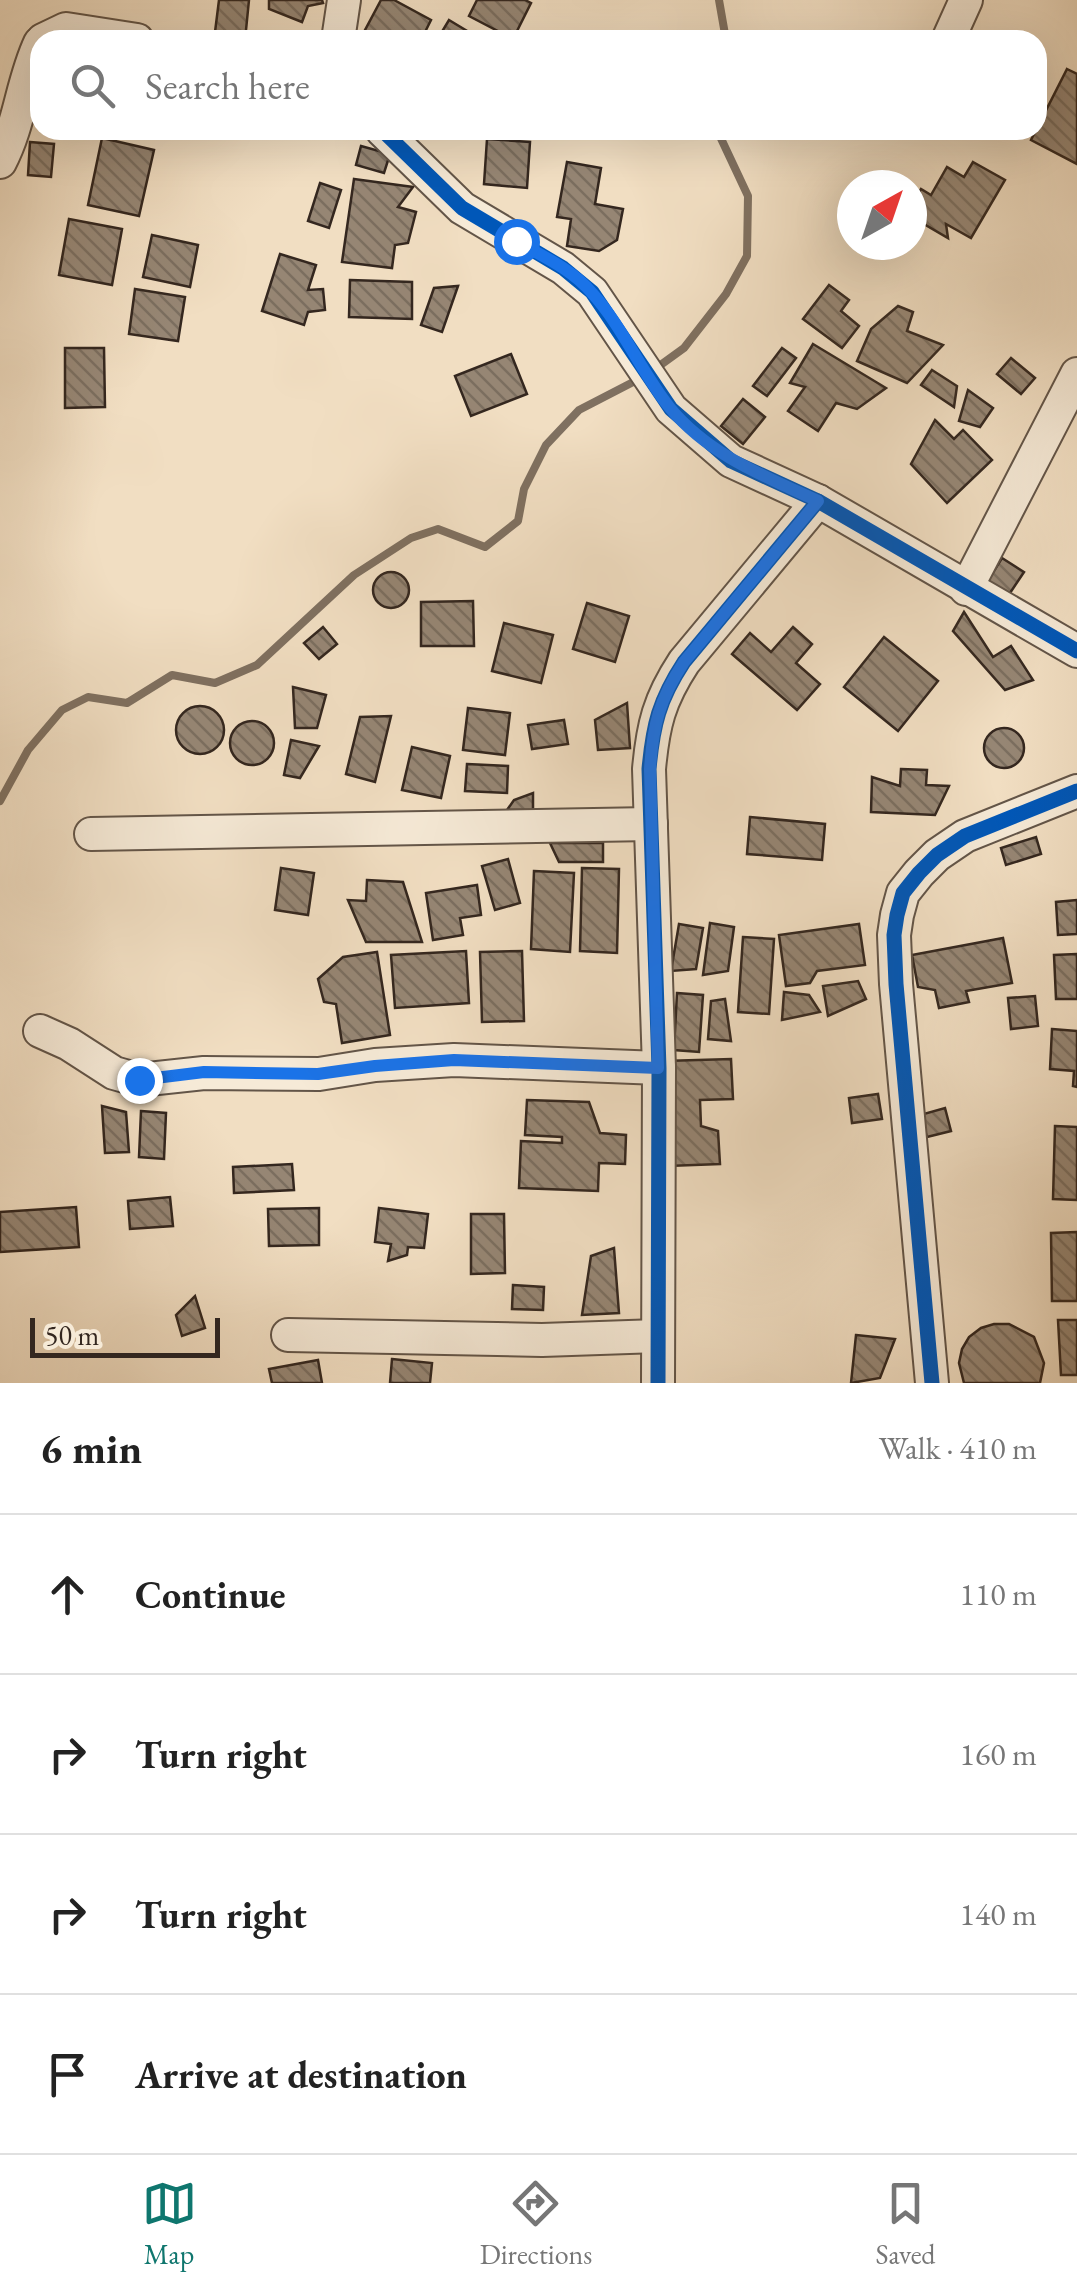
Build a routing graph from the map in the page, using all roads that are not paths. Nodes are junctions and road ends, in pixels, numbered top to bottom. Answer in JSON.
{"nodes":[{"id":1,"x":344,"y":0,"type":"edge"},
{"id":2,"x":966,"y":0,"type":"edge"},
{"id":3,"x":340,"y":30,"type":"edge"},
{"id":4,"x":952,"y":30,"type":"edge"},
{"id":5,"x":30,"y":64,"type":"edge"},
{"id":6,"x":392,"y":140,"type":"edge"},
{"id":7,"x":0,"y":162,"type":"edge"},
{"id":8,"x":1077,"y":374,"type":"edge"},
{"id":9,"x":818,"y":501,"type":"junction"},
{"id":10,"x":966,"y":589,"type":"junction"},
{"id":11,"x":1077,"y":650,"type":"edge"},
{"id":12,"x":1077,"y":791,"type":"edge"},
{"id":13,"x":651,"y":824,"type":"junction"},
{"id":14,"x":91,"y":834,"type":"dead end"},
{"id":15,"x":40,"y":1031,"type":"dead end"},
{"id":16,"x":658,"y":1068,"type":"junction"},
{"id":17,"x":288,"y":1335,"type":"dead end"},
{"id":18,"x":658,"y":1336,"type":"junction"},
{"id":19,"x":931,"y":1370,"type":"edge"},
{"id":20,"x":658,"y":1383,"type":"edge"},
{"id":21,"x":956,"y":1383,"type":"edge"}],
"edges":[{"from":1,"to":3,"type":"street"},
{"from":2,"to":4,"type":"street"},
{"from":5,"to":7,"type":"street"},
{"from":6,"to":9,"type":"street"},
{"from":8,"to":10,"type":"street"},
{"from":9,"to":10,"type":"street"},
{"from":9,"to":13,"type":"street"},
{"from":10,"to":11,"type":"street"},
{"from":12,"to":19,"type":"street"},
{"from":13,"to":14,"type":"street"},
{"from":13,"to":16,"type":"street"},
{"from":15,"to":16,"type":"street"},
{"from":16,"to":18,"type":"street"},
{"from":17,"to":18,"type":"street"},
{"from":18,"to":20,"type":"street"},
{"from":19,"to":21,"type":"street"}]}
